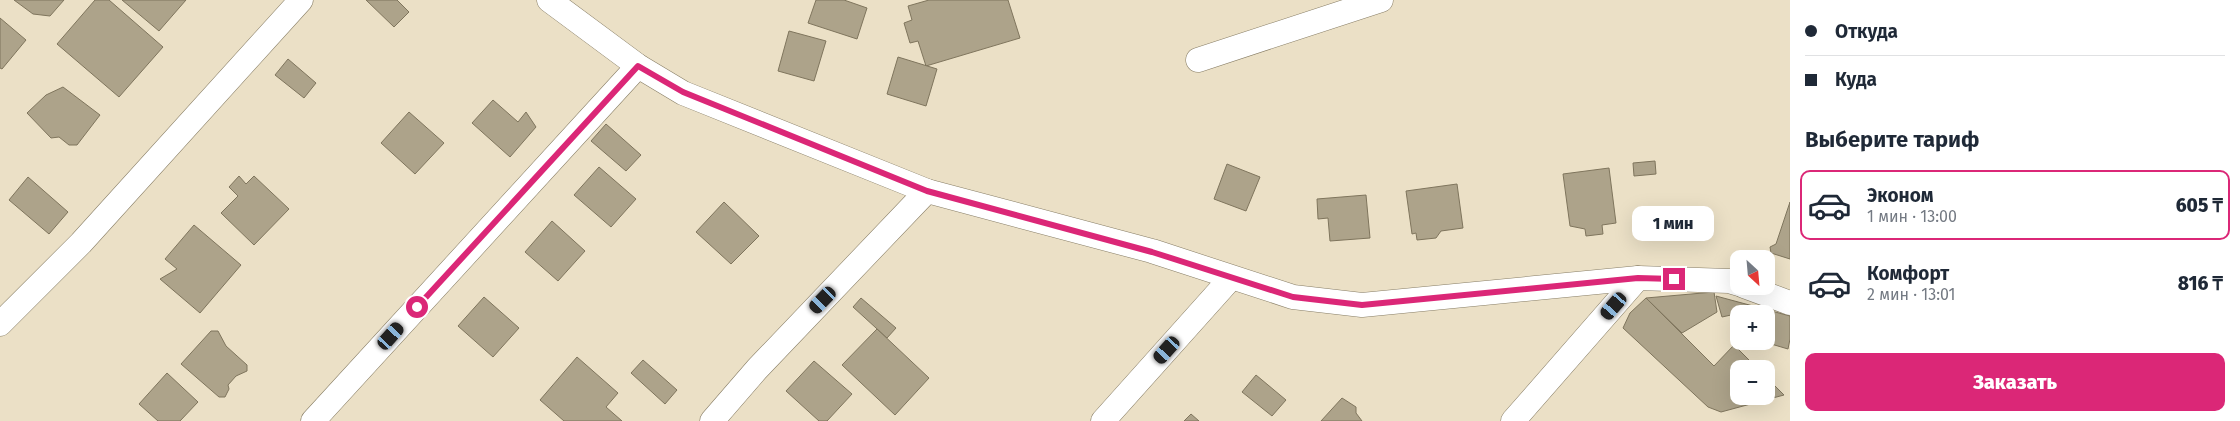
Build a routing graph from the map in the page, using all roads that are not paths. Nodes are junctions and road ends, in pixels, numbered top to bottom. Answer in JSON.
{"nodes":[{"id":1,"x":302,"y":0,"type":"edge"},
{"id":2,"x":549,"y":0,"type":"edge"},
{"id":3,"x":1381,"y":0,"type":"edge"},
{"id":4,"x":1198,"y":60,"type":"dead end"},
{"id":5,"x":638,"y":66,"type":"junction"},
{"id":6,"x":927,"y":191,"type":"junction"},
{"id":7,"x":1231,"y":278,"type":"junction"},
{"id":8,"x":1638,"y":278,"type":"junction"},
{"id":9,"x":1730,"y":281,"type":"edge"},
{"id":10,"x":1768,"y":295,"type":"edge"},
{"id":11,"x":1790,"y":303,"type":"edge"},
{"id":12,"x":0,"y":324,"type":"edge"},
{"id":13,"x":313,"y":421,"type":"edge"},
{"id":14,"x":712,"y":421,"type":"edge"},
{"id":15,"x":1103,"y":421,"type":"edge"},
{"id":16,"x":1513,"y":421,"type":"edge"}],
"edges":[{"from":1,"to":12,"type":"street"},
{"from":2,"to":5,"type":"street"},
{"from":3,"to":4,"type":"street"},
{"from":5,"to":6,"type":"street"},
{"from":5,"to":13,"type":"street"},
{"from":6,"to":7,"type":"street"},
{"from":6,"to":14,"type":"street"},
{"from":7,"to":8,"type":"street"},
{"from":7,"to":15,"type":"street"},
{"from":8,"to":9,"type":"street"},
{"from":8,"to":16,"type":"street"},
{"from":10,"to":11,"type":"street"}]}
